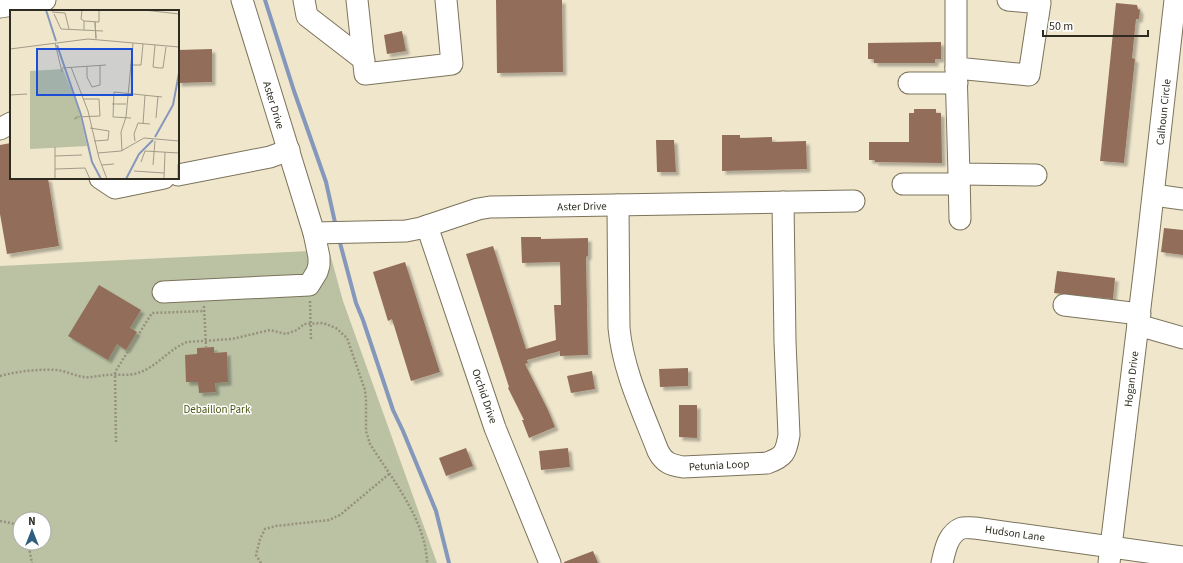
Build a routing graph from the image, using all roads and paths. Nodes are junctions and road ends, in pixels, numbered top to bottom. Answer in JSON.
{"nodes":[{"id":1,"x":242,"y":0,"type":"edge"},
{"id":2,"x":304,"y":0,"type":"edge"},
{"id":3,"x":357,"y":0,"type":"edge"},
{"id":4,"x":446,"y":0,"type":"edge"},
{"id":5,"x":956,"y":0,"type":"edge"},
{"id":6,"x":1008,"y":0,"type":"edge"},
{"id":7,"x":1175,"y":0,"type":"edge"},
{"id":8,"x":38,"y":4,"type":"edge"},
{"id":9,"x":0,"y":8,"type":"edge"},
{"id":10,"x":364,"y":60,"type":"junction"},
{"id":11,"x":956,"y":75,"type":"junction"},
{"id":12,"x":909,"y":83,"type":"dead end"},
{"id":13,"x":10,"y":124,"type":"edge"},
{"id":14,"x":0,"y":129,"type":"edge"},
{"id":15,"x":288,"y":150,"type":"junction"},
{"id":16,"x":179,"y":175,"type":"edge"},
{"id":17,"x":1036,"y":175,"type":"dead end"},
{"id":18,"x":102,"y":179,"type":"edge"},
{"id":19,"x":159,"y":179,"type":"edge"},
{"id":20,"x":959,"y":179,"type":"junction"},
{"id":21,"x":903,"y":184,"type":"dead end"},
{"id":22,"x":1154,"y":195,"type":"junction"},
{"id":23,"x":1183,"y":198,"type":"edge"},
{"id":24,"x":854,"y":201,"type":"dead end"},
{"id":25,"x":783,"y":202,"type":"junction"},
{"id":26,"x":618,"y":205,"type":"junction"},
{"id":27,"x":960,"y":219,"type":"dead end"},
{"id":28,"x":427,"y":226,"type":"junction"},
{"id":29,"x":314,"y":233,"type":"junction"},
{"id":30,"x":309,"y":285,"type":"junction"},
{"id":31,"x":204,"y":290,"type":"junction"},
{"id":32,"x":164,"y":292,"type":"dead end"},
{"id":33,"x":1064,"y":305,"type":"dead end"},
{"id":34,"x":205,"y":311,"type":"junction"},
{"id":35,"x":1139,"y":319,"type":"junction"},
{"id":36,"x":311,"y":324,"type":"junction"},
{"id":37,"x":1183,"y":338,"type":"edge"},
{"id":38,"x":205,"y":340,"type":"junction"},
{"id":39,"x":312,"y":340,"type":"dead end"},
{"id":40,"x":206,"y":347,"type":"dead end"},
{"id":41,"x":115,"y":374,"type":"junction"},
{"id":42,"x":0,"y":376,"type":"edge"},
{"id":43,"x":116,"y":442,"type":"dead end"},
{"id":44,"x":389,"y":474,"type":"junction"},
{"id":45,"x":0,"y":521,"type":"edge"},
{"id":46,"x":12,"y":523,"type":"edge"},
{"id":47,"x":30,"y":551,"type":"edge"},
{"id":48,"x":1109,"y":555,"type":"edge"},
{"id":49,"x":1183,"y":557,"type":"edge"},
{"id":50,"x":32,"y":563,"type":"edge"},
{"id":51,"x":261,"y":563,"type":"edge"},
{"id":52,"x":427,"y":563,"type":"edge"},
{"id":53,"x":550,"y":563,"type":"edge"},
{"id":54,"x":942,"y":563,"type":"edge"}],
"edges":[{"from":1,"to":15,"type":"street","name":"Aster Drive"},
{"from":2,"to":10,"type":"street"},
{"from":3,"to":10,"type":"street"},
{"from":4,"to":10,"type":"street"},
{"from":5,"to":11,"type":"street"},
{"from":6,"to":11,"type":"street"},
{"from":7,"to":22,"type":"street","name":"Calhoun Circle"},
{"from":8,"to":9,"type":"street"},
{"from":11,"to":12,"type":"street"},
{"from":11,"to":20,"type":"street"},
{"from":13,"to":14,"type":"street"},
{"from":15,"to":16,"type":"street"},
{"from":15,"to":29,"type":"street","name":"Aster Drive"},
{"from":17,"to":20,"type":"street"},
{"from":18,"to":19,"type":"street"},
{"from":20,"to":21,"type":"street"},
{"from":20,"to":27,"type":"street"},
{"from":22,"to":23,"type":"street"},
{"from":22,"to":35,"type":"street","name":"Hogan Drive"},
{"from":24,"to":25,"type":"street","name":"Aster Drive"},
{"from":25,"to":26,"type":"street","name":"Aster Drive"},
{"from":25,"to":26,"type":"street","name":"Petunia Loop"},
{"from":26,"to":28,"type":"street","name":"Aster Drive"},
{"from":28,"to":29,"type":"street","name":"Aster Drive"},
{"from":28,"to":53,"type":"street","name":"Orchid Drive"},
{"from":29,"to":30,"type":"street","name":"Aster Drive"},
{"from":30,"to":31,"type":"street"},
{"from":30,"to":36,"type":"path"},
{"from":31,"to":32,"type":"street"},
{"from":31,"to":34,"type":"path"},
{"from":33,"to":35,"type":"street"},
{"from":34,"to":38,"type":"path"},
{"from":34,"to":41,"type":"path"},
{"from":35,"to":37,"type":"street"},
{"from":35,"to":48,"type":"street","name":"Hogan Drive"},
{"from":36,"to":38,"type":"path"},
{"from":36,"to":39,"type":"path"},
{"from":36,"to":44,"type":"path"},
{"from":38,"to":40,"type":"path"},
{"from":38,"to":41,"type":"path"},
{"from":41,"to":42,"type":"path"},
{"from":41,"to":43,"type":"path"},
{"from":44,"to":51,"type":"path"},
{"from":44,"to":52,"type":"path"},
{"from":45,"to":46,"type":"path"},
{"from":47,"to":50,"type":"path"},
{"from":48,"to":49,"type":"street","name":"Hudson Lane"},
{"from":48,"to":54,"type":"street","name":"Hudson Lane"}]}
